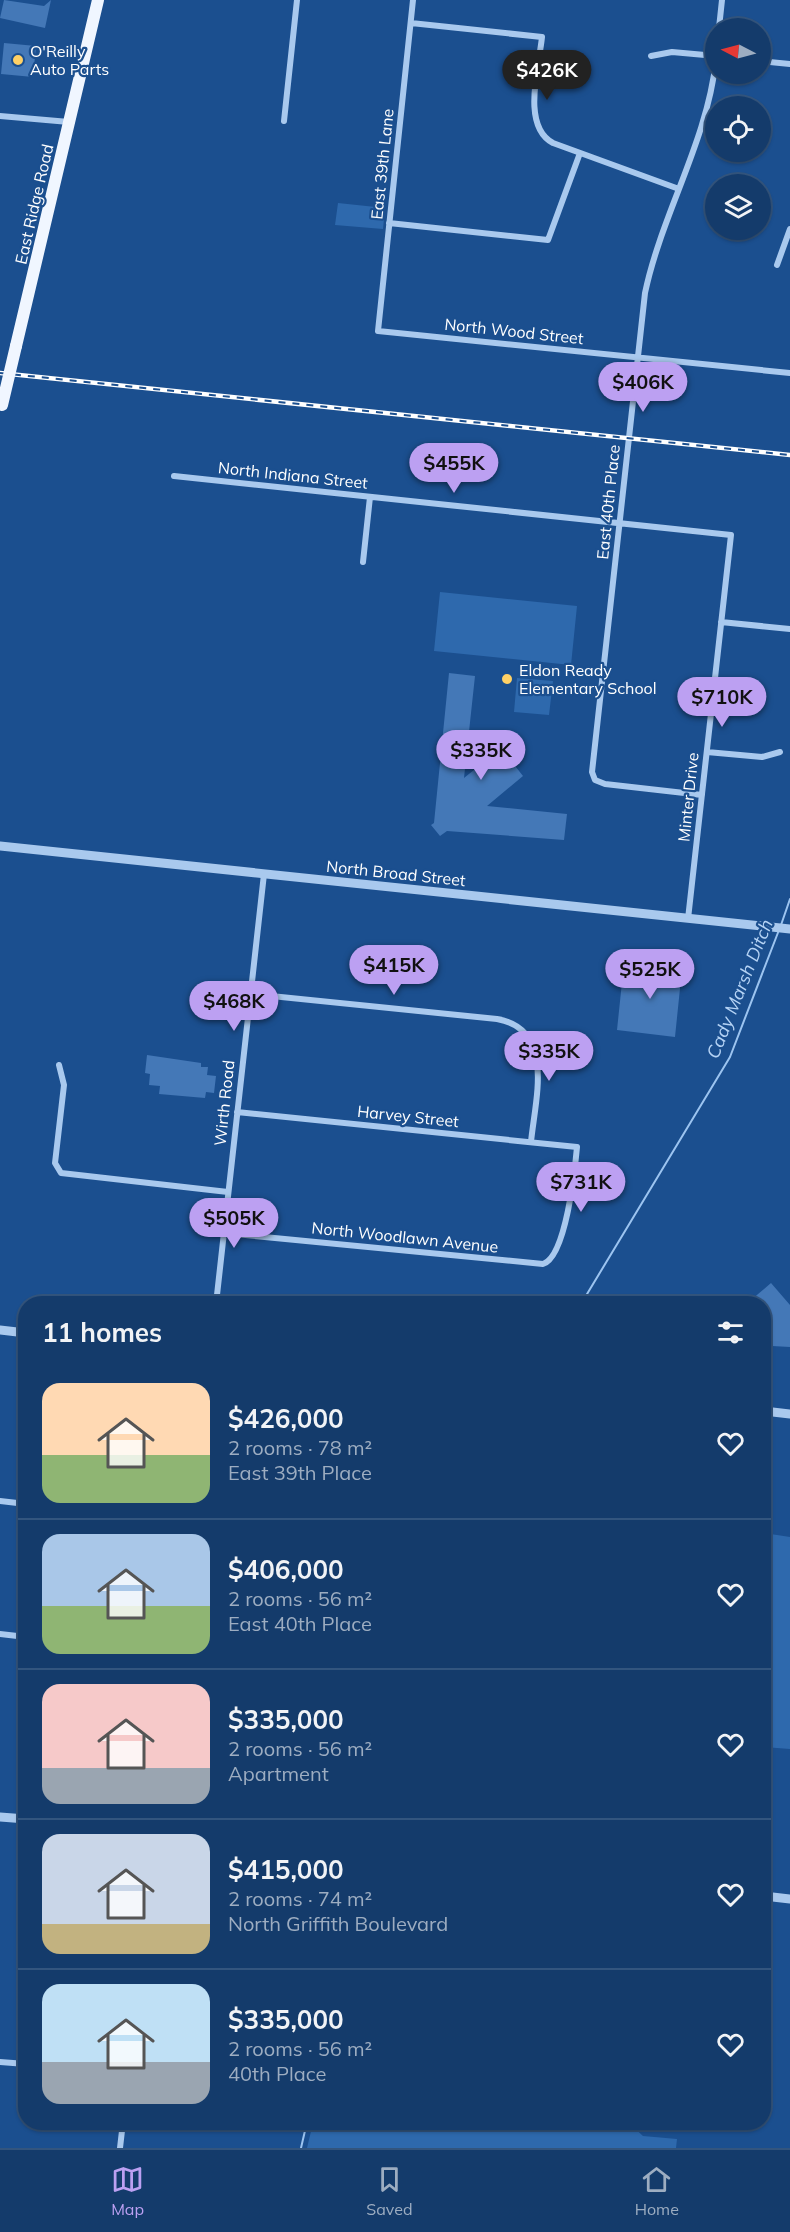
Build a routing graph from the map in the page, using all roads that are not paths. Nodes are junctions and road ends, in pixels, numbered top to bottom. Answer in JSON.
{"nodes":[{"id":1,"x":98,"y":0,"type":"edge"},
{"id":2,"x":297,"y":0,"type":"edge"},
{"id":3,"x":413,"y":0,"type":"edge"},
{"id":4,"x":722,"y":0,"type":"edge"},
{"id":5,"x":720,"y":18,"type":"edge"},
{"id":6,"x":411,"y":23,"type":"junction"},
{"id":7,"x":651,"y":57,"type":"dead end"},
{"id":8,"x":705,"y":57,"type":"edge"},
{"id":9,"x":771,"y":62,"type":"edge"},
{"id":10,"x":790,"y":64,"type":"edge"},
{"id":11,"x":712,"y":84,"type":"edge"},
{"id":12,"x":0,"y":116,"type":"edge"},
{"id":13,"x":284,"y":121,"type":"dead end"},
{"id":14,"x":70,"y":123,"type":"junction"},
{"id":15,"x":580,"y":153,"type":"junction"},
{"id":16,"x":679,"y":189,"type":"junction"},
{"id":17,"x":389,"y":224,"type":"junction"},
{"id":18,"x":790,"y":229,"type":"edge"},
{"id":19,"x":777,"y":265,"type":"dead end"},
{"id":20,"x":378,"y":331,"type":"joint"},
{"id":21,"x":638,"y":357,"type":"junction"},
{"id":22,"x":790,"y":373,"type":"edge"},
{"id":23,"x":1,"y":410,"type":"edge"},
{"id":24,"x":174,"y":476,"type":"dead end"},
{"id":25,"x":370,"y":497,"type":"junction"},
{"id":26,"x":620,"y":523,"type":"junction"},
{"id":27,"x":731,"y":535,"type":"joint"},
{"id":28,"x":363,"y":562,"type":"dead end"},
{"id":29,"x":721,"y":622,"type":"junction"},
{"id":30,"x":790,"y":629,"type":"edge"},
{"id":31,"x":707,"y":752,"type":"junction"},
{"id":32,"x":780,"y":752,"type":"dead end"},
{"id":33,"x":702,"y":795,"type":"junction"},
{"id":34,"x":0,"y":846,"type":"edge"},
{"id":35,"x":264,"y":874,"type":"junction"},
{"id":36,"x":688,"y":919,"type":"junction"},
{"id":37,"x":790,"y":929,"type":"edge"},
{"id":38,"x":251,"y":993,"type":"junction"},
{"id":39,"x":59,"y":1065,"type":"dead end"},
{"id":40,"x":237,"y":1112,"type":"junction"},
{"id":41,"x":531,"y":1142,"type":"junction"},
{"id":42,"x":228,"y":1192,"type":"junction"},
{"id":43,"x":224,"y":1233,"type":"junction"},
{"id":44,"x":547,"y":1263,"type":"joint"},
{"id":45,"x":217,"y":1296,"type":"edge"},
{"id":46,"x":0,"y":1330,"type":"edge"},
{"id":47,"x":18,"y":1332,"type":"edge"},
{"id":48,"x":771,"y":1412,"type":"edge"},
{"id":49,"x":790,"y":1414,"type":"edge"},
{"id":50,"x":0,"y":1501,"type":"edge"},
{"id":51,"x":18,"y":1503,"type":"edge"},
{"id":52,"x":0,"y":1634,"type":"edge"},
{"id":53,"x":18,"y":1636,"type":"edge"},
{"id":54,"x":0,"y":1817,"type":"edge"},
{"id":55,"x":18,"y":1818,"type":"edge"},
{"id":56,"x":771,"y":1897,"type":"edge"},
{"id":57,"x":790,"y":1899,"type":"edge"},
{"id":58,"x":0,"y":2062,"type":"edge"},
{"id":59,"x":18,"y":2063,"type":"edge"},
{"id":60,"x":122,"y":2130,"type":"edge"},
{"id":61,"x":120,"y":2148,"type":"edge"}],
"edges":[{"from":1,"to":14,"type":"main road","name":"East Ridge Road"},
{"from":2,"to":13,"type":"street"},
{"from":3,"to":6,"type":"street","name":"East 39th Lane"},
{"from":4,"to":5,"type":"street"},
{"from":6,"to":15,"type":"street"},
{"from":6,"to":17,"type":"street","name":"East 39th Lane"},
{"from":7,"to":8,"type":"street"},
{"from":9,"to":10,"type":"street"},
{"from":11,"to":16,"type":"street","name":"East 40th Place"},
{"from":12,"to":14,"type":"street"},
{"from":14,"to":23,"type":"main road","name":"East Ridge Road","bridge":true},
{"from":15,"to":16,"type":"street"},
{"from":15,"to":17,"type":"street"},
{"from":16,"to":21,"type":"street","name":"East 40th Place"},
{"from":17,"to":20,"type":"street","name":"East 39th Lane"},
{"from":18,"to":19,"type":"street"},
{"from":20,"to":21,"type":"street","name":"North Wood Street"},
{"from":21,"to":22,"type":"street","name":"North Wood Street"},
{"from":21,"to":26,"type":"street","name":"East 40th Place"},
{"from":24,"to":25,"type":"street","name":"North Indiana Street"},
{"from":25,"to":26,"type":"street","name":"North Indiana Street"},
{"from":25,"to":28,"type":"street"},
{"from":26,"to":27,"type":"street","name":"North Indiana Street"},
{"from":26,"to":33,"type":"street","name":"East 40th Place"},
{"from":27,"to":29,"type":"street","name":"Minter Drive"},
{"from":29,"to":30,"type":"street"},
{"from":29,"to":31,"type":"street","name":"Minter Drive"},
{"from":31,"to":32,"type":"street"},
{"from":31,"to":33,"type":"street","name":"Minter Drive"},
{"from":33,"to":36,"type":"street","name":"Minter Drive"},
{"from":34,"to":35,"type":"street","name":"North Broad Street"},
{"from":35,"to":36,"type":"street","name":"North Broad Street"},
{"from":35,"to":38,"type":"street","name":"Wirth Road"},
{"from":36,"to":37,"type":"street","name":"North Broad Street"},
{"from":38,"to":40,"type":"street","name":"Wirth Road"},
{"from":38,"to":41,"type":"street"},
{"from":39,"to":42,"type":"street"},
{"from":40,"to":41,"type":"street","name":"Harvey Street"},
{"from":40,"to":42,"type":"street","name":"Wirth Road"},
{"from":41,"to":44,"type":"street","name":"Harvey Street"},
{"from":42,"to":43,"type":"street","name":"Wirth Road"},
{"from":43,"to":44,"type":"street","name":"North Woodlawn Avenue"},
{"from":43,"to":45,"type":"street","name":"Wirth Road"},
{"from":46,"to":47,"type":"street"},
{"from":48,"to":49,"type":"street"},
{"from":50,"to":51,"type":"street"},
{"from":52,"to":53,"type":"street"},
{"from":54,"to":55,"type":"street"},
{"from":56,"to":57,"type":"street"},
{"from":58,"to":59,"type":"street"},
{"from":60,"to":61,"type":"street"}]}
